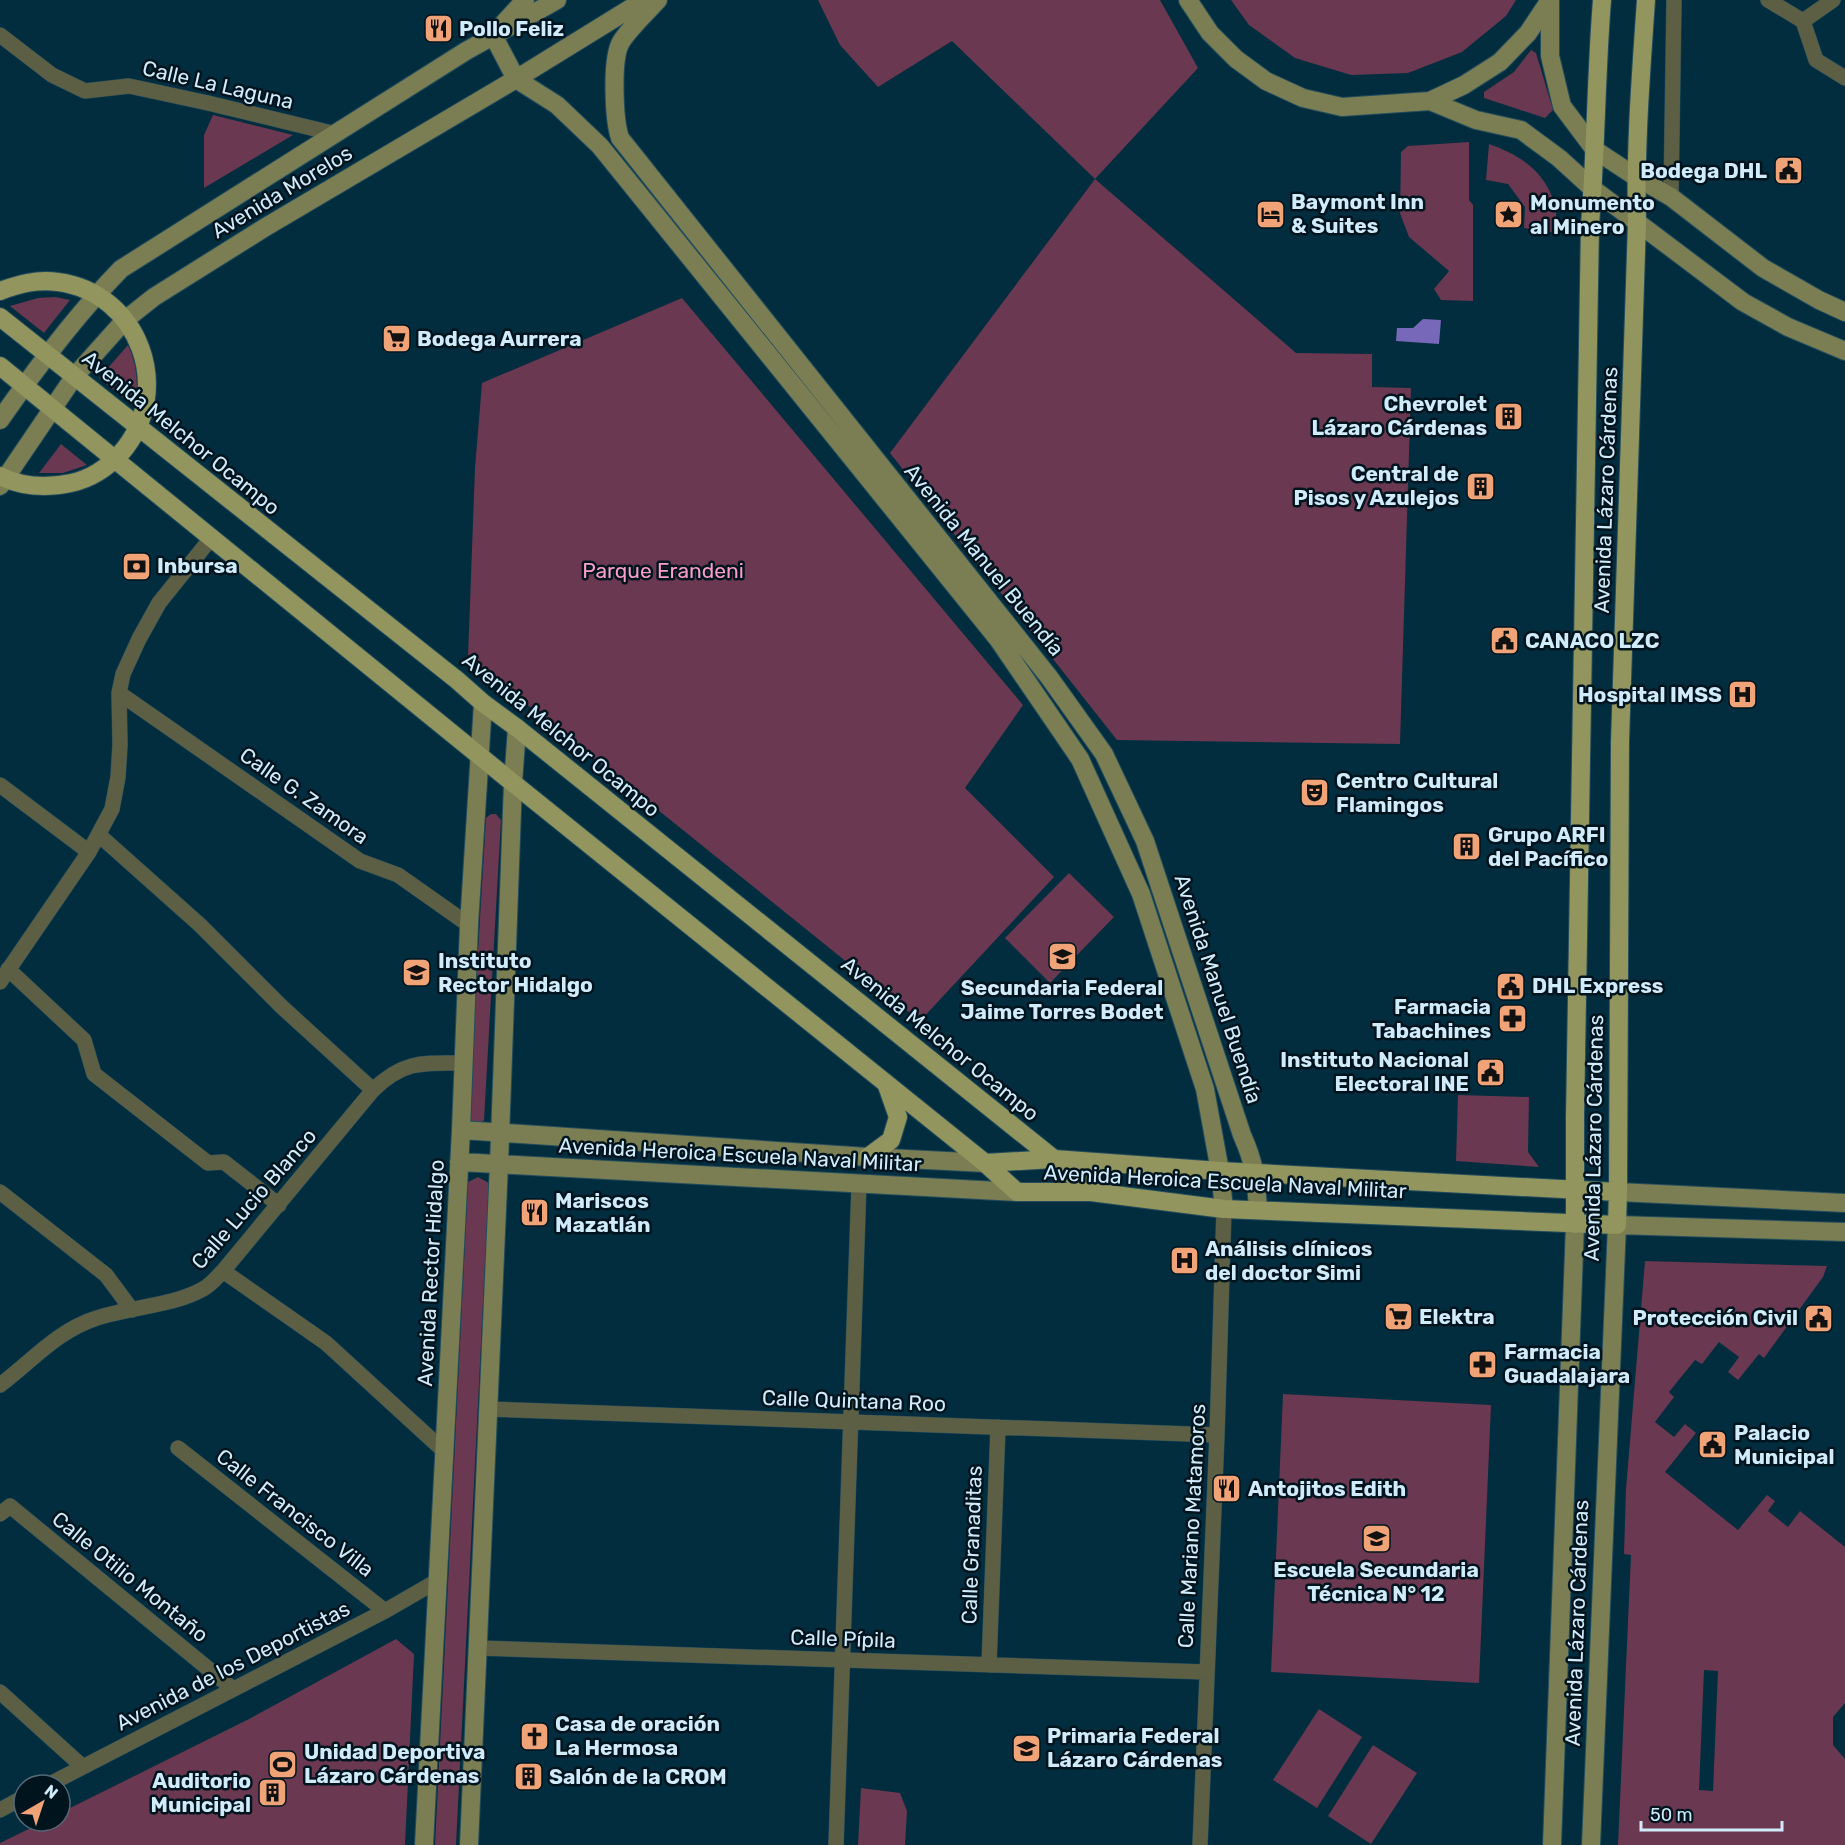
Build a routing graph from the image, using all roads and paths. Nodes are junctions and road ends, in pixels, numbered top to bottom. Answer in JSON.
{"nodes":[{"id":1,"x":525,"y":0,"type":"edge"},
{"id":2,"x":557,"y":0,"type":"edge"},
{"id":3,"x":644,"y":0,"type":"edge"},
{"id":4,"x":658,"y":0,"type":"edge"},
{"id":5,"x":1188,"y":0,"type":"edge"},
{"id":6,"x":1550,"y":0,"type":"edge"},
{"id":7,"x":1602,"y":0,"type":"edge"},
{"id":8,"x":1646,"y":0,"type":"edge"},
{"id":9,"x":1674,"y":0,"type":"edge"},
{"id":10,"x":1768,"y":0,"type":"edge"},
{"id":11,"x":1833,"y":0,"type":"edge"},
{"id":12,"x":1803,"y":21,"type":"junction"},
{"id":13,"x":0,"y":35,"type":"edge"},
{"id":14,"x":493,"y":35,"type":"junction"},
{"id":15,"x":1845,"y":78,"type":"edge"},
{"id":16,"x":516,"y":79,"type":"junction"},
{"id":17,"x":1430,"y":101,"type":"junction"},
{"id":18,"x":336,"y":134,"type":"junction"},
{"id":19,"x":1595,"y":150,"type":"junction"},
{"id":20,"x":1636,"y":177,"type":"junction"},
{"id":21,"x":1593,"y":189,"type":"junction"},
{"id":22,"x":1671,"y":197,"type":"junction"},
{"id":23,"x":1637,"y":222,"type":"junction"},
{"id":24,"x":0,"y":291,"type":"edge"},
{"id":25,"x":96,"y":295,"type":"junction"},
{"id":26,"x":1845,"y":312,"type":"edge"},
{"id":27,"x":0,"y":317,"type":"edge"},
{"id":28,"x":125,"y":320,"type":"junction"},
{"id":29,"x":1845,"y":351,"type":"edge"},
{"id":30,"x":47,"y":354,"type":"junction"},
{"id":31,"x":0,"y":366,"type":"edge"},
{"id":32,"x":74,"y":377,"type":"junction"},
{"id":33,"x":24,"y":386,"type":"junction"},
{"id":34,"x":52,"y":408,"type":"junction"},
{"id":35,"x":0,"y":420,"type":"edge"},
{"id":36,"x":139,"y":427,"type":"junction"},
{"id":37,"x":115,"y":459,"type":"junction"},
{"id":38,"x":1,"y":480,"type":"edge"},
{"id":39,"x":212,"y":537,"type":"junction"},
{"id":40,"x":119,"y":693,"type":"junction"},
{"id":41,"x":483,"y":703,"type":"junction"},
{"id":42,"x":517,"y":728,"type":"junction"},
{"id":43,"x":479,"y":755,"type":"junction"},
{"id":44,"x":513,"y":783,"type":"junction"},
{"id":45,"x":0,"y":785,"type":"edge"},
{"id":46,"x":99,"y":835,"type":"junction"},
{"id":47,"x":90,"y":852,"type":"junction"},
{"id":48,"x":469,"y":925,"type":"junction"},
{"id":49,"x":4,"y":975,"type":"edge"},
{"id":50,"x":463,"y":1063,"type":"junction"},
{"id":51,"x":886,"y":1083,"type":"junction"},
{"id":52,"x":373,"y":1090,"type":"junction"},
{"id":53,"x":460,"y":1130,"type":"junction"},
{"id":54,"x":500,"y":1132,"type":"junction"},
{"id":55,"x":868,"y":1157,"type":"junction"},
{"id":56,"x":1054,"y":1159,"type":"junction"},
{"id":57,"x":459,"y":1162,"type":"junction"},
{"id":58,"x":985,"y":1163,"type":"junction"},
{"id":59,"x":499,"y":1164,"type":"junction"},
{"id":60,"x":1220,"y":1171,"type":"junction"},
{"id":61,"x":1256,"y":1173,"type":"junction"},
{"id":62,"x":860,"y":1184,"type":"junction"},
{"id":63,"x":1577,"y":1190,"type":"junction"},
{"id":64,"x":0,"y":1192,"type":"edge"},
{"id":65,"x":1017,"y":1192,"type":"junction"},
{"id":66,"x":1090,"y":1192,"type":"junction"},
{"id":67,"x":1618,"y":1192,"type":"junction"},
{"id":68,"x":1845,"y":1203,"type":"edge"},
{"id":69,"x":279,"y":1205,"type":"junction"},
{"id":70,"x":1224,"y":1209,"type":"junction"},
{"id":71,"x":1258,"y":1209,"type":"junction"},
{"id":72,"x":1575,"y":1224,"type":"junction"},
{"id":73,"x":1617,"y":1226,"type":"junction"},
{"id":74,"x":1845,"y":1232,"type":"edge"},
{"id":75,"x":224,"y":1271,"type":"junction"},
{"id":76,"x":132,"y":1310,"type":"junction"},
{"id":77,"x":2,"y":1381,"type":"edge"},
{"id":78,"x":488,"y":1409,"type":"junction"},
{"id":79,"x":851,"y":1422,"type":"junction"},
{"id":80,"x":998,"y":1427,"type":"junction"},
{"id":81,"x":1217,"y":1435,"type":"junction"},
{"id":82,"x":178,"y":1448,"type":"dead end"},
{"id":83,"x":444,"y":1451,"type":"junction"},
{"id":84,"x":0,"y":1514,"type":"edge"},
{"id":85,"x":437,"y":1581,"type":"junction"},
{"id":86,"x":385,"y":1611,"type":"junction"},
{"id":87,"x":478,"y":1648,"type":"junction"},
{"id":88,"x":842,"y":1660,"type":"junction"},
{"id":89,"x":989,"y":1665,"type":"junction"},
{"id":90,"x":1206,"y":1672,"type":"junction"},
{"id":91,"x":233,"y":1689,"type":"junction"},
{"id":92,"x":0,"y":1692,"type":"edge"},
{"id":93,"x":83,"y":1767,"type":"junction"},
{"id":94,"x":71,"y":1773,"type":"edge"},
{"id":95,"x":424,"y":1845,"type":"edge"},
{"id":96,"x":470,"y":1845,"type":"edge"},
{"id":97,"x":836,"y":1845,"type":"edge"},
{"id":98,"x":1200,"y":1845,"type":"edge"},
{"id":99,"x":1552,"y":1845,"type":"edge"},
{"id":100,"x":1591,"y":1845,"type":"edge"}],
"edges":[{"from":1,"to":14,"type":"street"},
{"from":2,"to":14,"type":"street","name":"Avenida Morelos"},
{"from":3,"to":16,"type":"street","name":"Avenida Morelos"},
{"from":4,"to":61,"type":"street","name":"Avenida Manuel Buendía"},
{"from":5,"to":17,"type":"street"},
{"from":6,"to":17,"type":"street"},
{"from":6,"to":19,"type":"street"},
{"from":7,"to":19,"type":"main road","name":"Avenida Lázaro Cárdenas"},
{"from":8,"to":20,"type":"main road","name":"Avenida Lázaro Cárdenas"},
{"from":9,"to":22,"type":"street"},
{"from":10,"to":12,"type":"street"},
{"from":11,"to":12,"type":"street"},
{"from":12,"to":15,"type":"street"},
{"from":13,"to":18,"type":"street","name":"Calle La Laguna"},
{"from":14,"to":16,"type":"street"},
{"from":14,"to":18,"type":"street","name":"Avenida Morelos"},
{"from":16,"to":28,"type":"street","name":"Avenida Morelos"},
{"from":16,"to":60,"type":"street","name":"Avenida Manuel Buendía"},
{"from":17,"to":21,"type":"street"},
{"from":18,"to":25,"type":"street","name":"Avenida Morelos"},
{"from":19,"to":20,"type":"street"},
{"from":19,"to":21,"type":"main road","name":"Avenida Lázaro Cárdenas"},
{"from":20,"to":22,"type":"street"},
{"from":20,"to":23,"type":"main road","name":"Avenida Lázaro Cárdenas"},
{"from":21,"to":23,"type":"street"},
{"from":21,"to":63,"type":"main road","name":"Avenida Lázaro Cárdenas"},
{"from":22,"to":26,"type":"street"},
{"from":23,"to":29,"type":"street"},
{"from":23,"to":67,"type":"main road","name":"Avenida Lázaro Cárdenas"},
{"from":24,"to":25,"type":"main road"},
{"from":25,"to":28,"type":"main road"},
{"from":25,"to":30,"type":"street","name":"Avenida Morelos"},
{"from":27,"to":30,"type":"main road","name":"Avenida Melchor Ocampo"},
{"from":28,"to":32,"type":"street","name":"Avenida Morelos"},
{"from":28,"to":36,"type":"main road"},
{"from":30,"to":32,"type":"main road","name":"Avenida Melchor Ocampo"},
{"from":30,"to":33,"type":"street","name":"Avenida Morelos"},
{"from":31,"to":33,"type":"main road"},
{"from":32,"to":34,"type":"street","name":"Avenida Morelos"},
{"from":32,"to":36,"type":"main road","name":"Avenida Melchor Ocampo"},
{"from":33,"to":34,"type":"main road"},
{"from":33,"to":35,"type":"street","name":"Avenida Morelos"},
{"from":34,"to":37,"type":"main road"},
{"from":34,"to":38,"type":"street","name":"Avenida Morelos"},
{"from":36,"to":37,"type":"main road"},
{"from":36,"to":41,"type":"main road","name":"Avenida Melchor Ocampo"},
{"from":37,"to":38,"type":"main road"},
{"from":37,"to":39,"type":"main road"},
{"from":39,"to":40,"type":"street"},
{"from":39,"to":43,"type":"main road"},
{"from":40,"to":46,"type":"street"},
{"from":40,"to":48,"type":"street","name":"Calle G. Zamora"},
{"from":41,"to":42,"type":"main road","name":"Avenida Melchor Ocampo"},
{"from":41,"to":43,"type":"street","name":"Avenida Rector Hidalgo"},
{"from":42,"to":44,"type":"street"},
{"from":42,"to":56,"type":"main road","name":"Avenida Melchor Ocampo"},
{"from":43,"to":44,"type":"main road"},
{"from":43,"to":48,"type":"street","name":"Avenida Rector Hidalgo"},
{"from":44,"to":51,"type":"main road"},
{"from":44,"to":54,"type":"street"},
{"from":45,"to":47,"type":"street"},
{"from":46,"to":47,"type":"street"},
{"from":46,"to":52,"type":"street"},
{"from":47,"to":49,"type":"street"},
{"from":48,"to":50,"type":"street","name":"Avenida Rector Hidalgo"},
{"from":49,"to":69,"type":"street"},
{"from":50,"to":52,"type":"street","name":"Calle Lucio Blanco"},
{"from":50,"to":53,"type":"street","name":"Avenida Rector Hidalgo"},
{"from":51,"to":55,"type":"main road"},
{"from":51,"to":58,"type":"main road"},
{"from":52,"to":69,"type":"street","name":"Calle Lucio Blanco"},
{"from":53,"to":54,"type":"street","name":"Avenida Heroica Escuela Naval Militar"},
{"from":53,"to":57,"type":"street","name":"Avenida Rector Hidalgo"},
{"from":54,"to":55,"type":"street","name":"Avenida Heroica Escuela Naval Militar"},
{"from":54,"to":59,"type":"street"},
{"from":55,"to":58,"type":"street","name":"Avenida Heroica Escuela Naval Militar"},
{"from":56,"to":58,"type":"main road","name":"Avenida Heroica Escuela Naval Militar"},
{"from":56,"to":60,"type":"main road","name":"Avenida Heroica Escuela Naval Militar"},
{"from":56,"to":66,"type":"main road","name":"Avenida Melchor Ocampo"},
{"from":57,"to":59,"type":"street","name":"Avenida Heroica Escuela Naval Militar"},
{"from":57,"to":83,"type":"street","name":"Avenida Rector Hidalgo"},
{"from":58,"to":65,"type":"main road"},
{"from":59,"to":62,"type":"street","name":"Avenida Heroica Escuela Naval Militar"},
{"from":59,"to":78,"type":"street"},
{"from":60,"to":61,"type":"main road","name":"Avenida Heroica Escuela Naval Militar"},
{"from":60,"to":70,"type":"street","name":"Avenida Manuel Buendía"},
{"from":61,"to":63,"type":"main road","name":"Avenida Heroica Escuela Naval Militar"},
{"from":61,"to":71,"type":"street","name":"Avenida Manuel Buendía"},
{"from":62,"to":65,"type":"street","name":"Avenida Heroica Escuela Naval Militar"},
{"from":62,"to":79,"type":"street"},
{"from":63,"to":67,"type":"main road","name":"Avenida Heroica Escuela Naval Militar"},
{"from":63,"to":72,"type":"main road","name":"Avenida Lázaro Cárdenas"},
{"from":64,"to":76,"type":"street"},
{"from":65,"to":66,"type":"main road","name":"Avenida Heroica Escuela Naval Militar"},
{"from":66,"to":70,"type":"main road","name":"Avenida Heroica Escuela Naval Militar"},
{"from":67,"to":68,"type":"street","name":"Avenida Heroica Escuela Naval Militar"},
{"from":67,"to":73,"type":"main road","name":"Avenida Lázaro Cárdenas"},
{"from":69,"to":75,"type":"street","name":"Calle Lucio Blanco"},
{"from":70,"to":71,"type":"main road","name":"Avenida Heroica Escuela Naval Militar"},
{"from":70,"to":81,"type":"street","name":"Calle Mariano Matamoros"},
{"from":71,"to":72,"type":"main road","name":"Avenida Heroica Escuela Naval Militar"},
{"from":72,"to":73,"type":"main road","name":"Avenida Heroica Escuela Naval Militar"},
{"from":72,"to":99,"type":"street","name":"Avenida Lázaro Cárdenas"},
{"from":73,"to":74,"type":"street","name":"Avenida Heroica Escuela Naval Militar"},
{"from":73,"to":100,"type":"street","name":"Avenida Lázaro Cárdenas"},
{"from":75,"to":76,"type":"street","name":"Calle Lucio Blanco"},
{"from":75,"to":83,"type":"street"},
{"from":76,"to":77,"type":"street","name":"Calle Lucio Blanco"},
{"from":78,"to":79,"type":"street","name":"Calle Quintana Roo"},
{"from":78,"to":87,"type":"street"},
{"from":79,"to":80,"type":"street","name":"Calle Quintana Roo"},
{"from":79,"to":88,"type":"street"},
{"from":80,"to":81,"type":"street","name":"Calle Quintana Roo"},
{"from":80,"to":89,"type":"street","name":"Calle Granaditas"},
{"from":81,"to":90,"type":"street","name":"Calle Mariano Matamoros"},
{"from":82,"to":86,"type":"street","name":"Calle Francisco Villa"},
{"from":83,"to":85,"type":"street","name":"Avenida Rector Hidalgo"},
{"from":84,"to":91,"type":"street","name":"Calle Otilio Montaño"},
{"from":85,"to":86,"type":"street","name":"Avenida de los Deportistas"},
{"from":85,"to":95,"type":"street","name":"Avenida Rector Hidalgo"},
{"from":86,"to":91,"type":"street","name":"Avenida de los Deportistas"},
{"from":87,"to":88,"type":"street","name":"Calle Pípila"},
{"from":87,"to":96,"type":"street"},
{"from":88,"to":89,"type":"street","name":"Calle Pípila"},
{"from":88,"to":97,"type":"street"},
{"from":89,"to":90,"type":"street","name":"Calle Pípila"},
{"from":90,"to":98,"type":"street","name":"Calle Mariano Matamoros"},
{"from":91,"to":93,"type":"street","name":"Avenida de los Deportistas"},
{"from":92,"to":93,"type":"street"},
{"from":93,"to":94,"type":"street","name":"Avenida de los Deportistas"}]}
